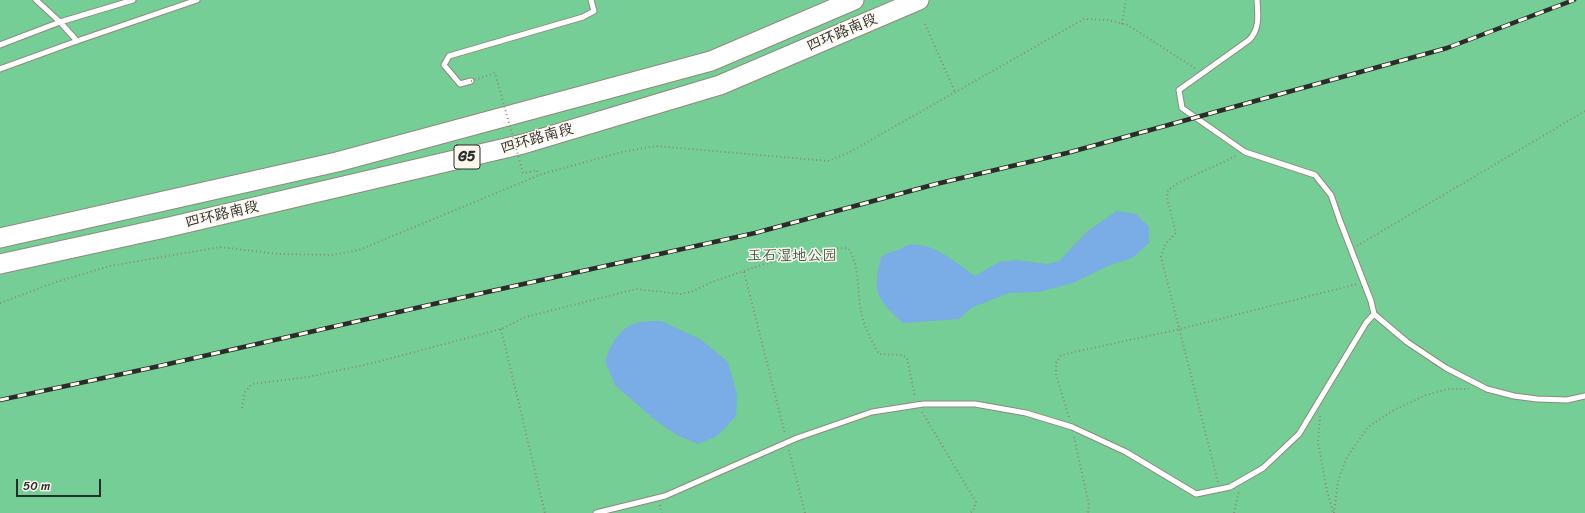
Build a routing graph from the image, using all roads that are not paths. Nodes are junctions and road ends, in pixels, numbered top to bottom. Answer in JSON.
{"nodes":[{"id":1,"x":36,"y":0,"type":"edge"},
{"id":2,"x":133,"y":0,"type":"edge"},
{"id":3,"x":197,"y":0,"type":"edge"},
{"id":4,"x":591,"y":0,"type":"edge"},
{"id":5,"x":854,"y":0,"type":"edge"},
{"id":6,"x":918,"y":0,"type":"edge"},
{"id":7,"x":1257,"y":0,"type":"edge"},
{"id":8,"x":60,"y":22,"type":"junction"},
{"id":9,"x":77,"y":41,"type":"junction"},
{"id":10,"x":0,"y":45,"type":"edge"},
{"id":11,"x":0,"y":69,"type":"edge"},
{"id":12,"x":471,"y":81,"type":"road end"},
{"id":13,"x":0,"y":238,"type":"edge"},
{"id":14,"x":0,"y":264,"type":"edge"},
{"id":15,"x":1374,"y":314,"type":"junction"},
{"id":16,"x":1585,"y":396,"type":"edge"},
{"id":17,"x":596,"y":513,"type":"edge"}],
"edges":[{"from":1,"to":8,"type":"lane"},
{"from":2,"to":8,"type":"lane"},
{"from":3,"to":9,"type":"lane"},
{"from":4,"to":12,"type":"lane"},
{"from":5,"to":13,"type":"highway","name":"四环路南段","number":"G5"},
{"from":6,"to":14,"type":"highway","name":"四环路南段","number":"G5"},
{"from":7,"to":15,"type":"lane"},
{"from":8,"to":9,"type":"lane"},
{"from":8,"to":10,"type":"lane"},
{"from":9,"to":11,"type":"lane"},
{"from":15,"to":16,"type":"lane"},
{"from":15,"to":17,"type":"lane"}]}
